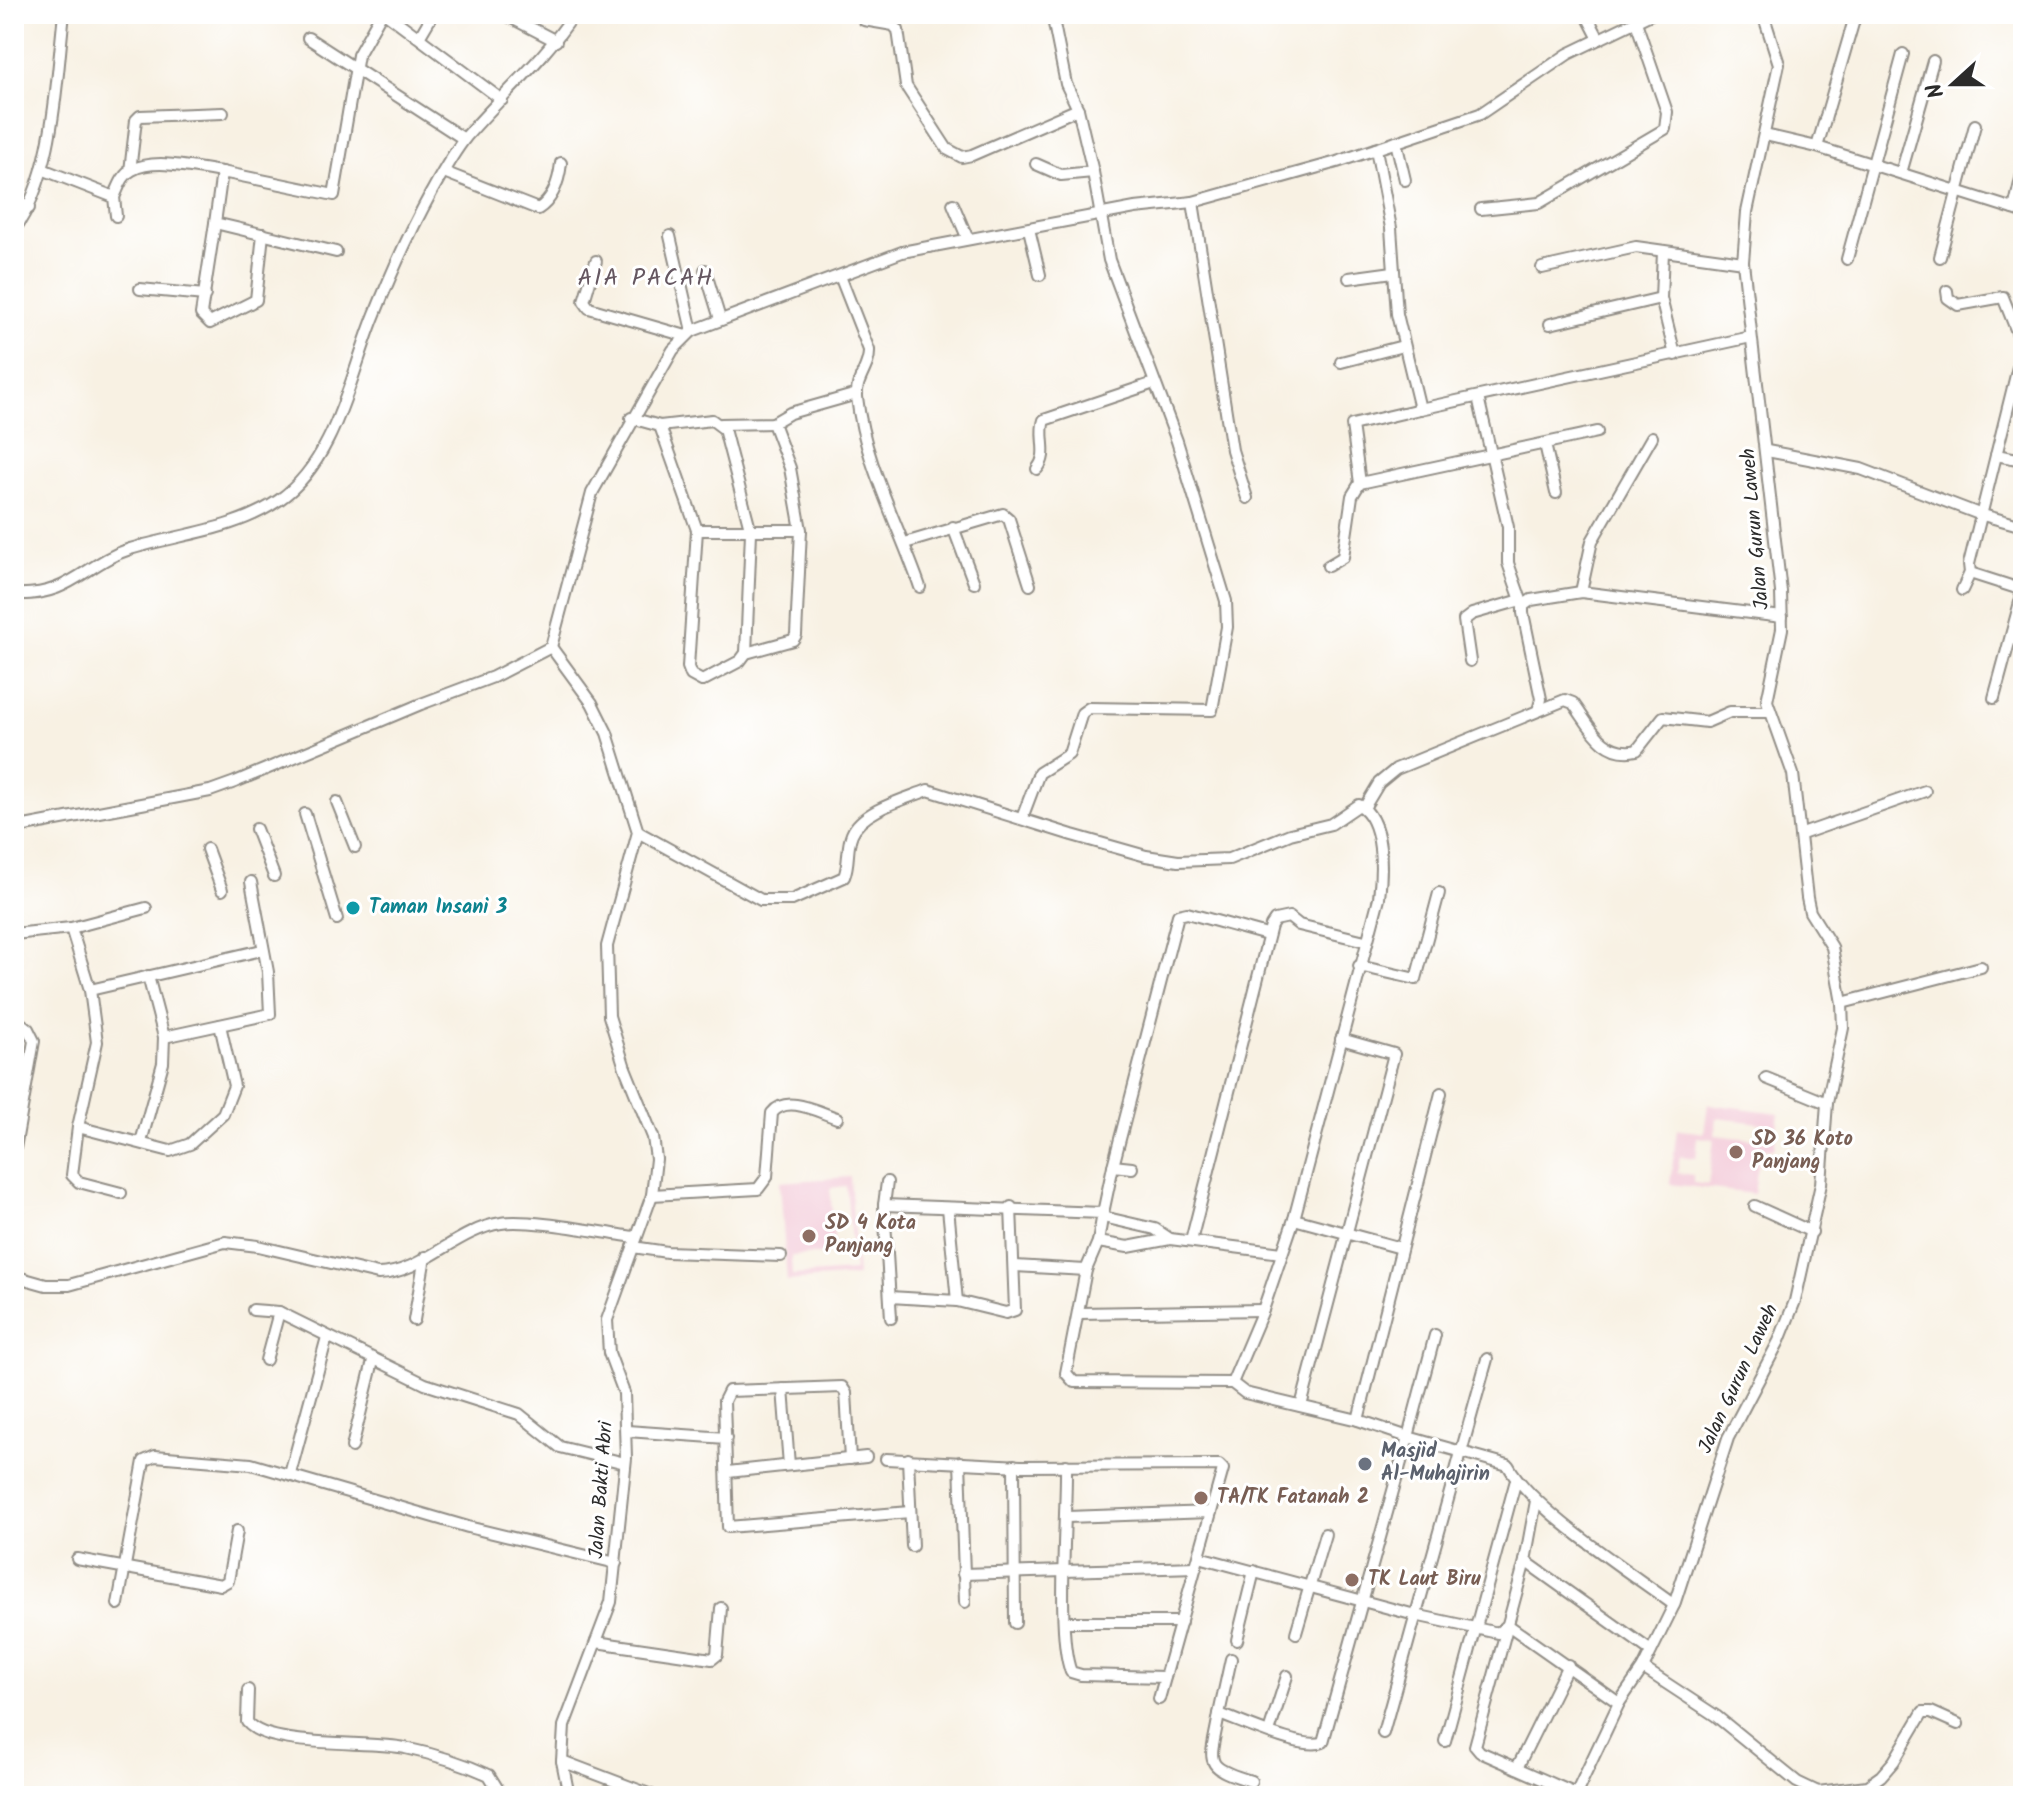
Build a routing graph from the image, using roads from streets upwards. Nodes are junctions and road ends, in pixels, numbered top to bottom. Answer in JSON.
{"nodes":[{"id":1,"x":64,"y":14,"type":"edge"},
{"id":2,"x":381,"y":14,"type":"edge"},
{"id":3,"x":387,"y":14,"type":"edge"},
{"id":4,"x":433,"y":14,"type":"edge"},
{"id":5,"x":504,"y":14,"type":"edge"},
{"id":6,"x":574,"y":14,"type":"edge"},
{"id":7,"x":860,"y":14,"type":"edge"},
{"id":8,"x":1052,"y":14,"type":"edge"},
{"id":9,"x":1586,"y":14,"type":"edge"},
{"id":10,"x":1651,"y":14,"type":"edge"},
{"id":11,"x":1763,"y":14,"type":"edge"},
{"id":12,"x":1854,"y":20,"type":"dead end"},
{"id":13,"x":1636,"y":22,"type":"junction"},
{"id":14,"x":420,"y":36,"type":"junction"},
{"id":15,"x":308,"y":38,"type":"dead end"},
{"id":16,"x":1599,"y":39,"type":"junction"},
{"id":17,"x":556,"y":41,"type":"junction"},
{"id":18,"x":1903,"y":54,"type":"dead end"},
{"id":19,"x":1933,"y":61,"type":"dead end"},
{"id":20,"x":355,"y":68,"type":"junction"},
{"id":21,"x":502,"y":100,"type":"junction"},
{"id":22,"x":1078,"y":109,"type":"junction"},
{"id":23,"x":223,"y":113,"type":"dead end"},
{"id":24,"x":1975,"y":125,"type":"dead end"},
{"id":25,"x":1765,"y":135,"type":"junction"},
{"id":26,"x":464,"y":139,"type":"junction"},
{"id":27,"x":1396,"y":142,"type":"junction"},
{"id":28,"x":1817,"y":147,"type":"junction"},
{"id":29,"x":1376,"y":149,"type":"junction"},
{"id":30,"x":561,"y":163,"type":"dead end"},
{"id":31,"x":1036,"y":164,"type":"dead end"},
{"id":32,"x":1873,"y":164,"type":"junction"},
{"id":33,"x":42,"y":169,"type":"junction"},
{"id":34,"x":2023,"y":170,"type":"edge"},
{"id":35,"x":130,"y":171,"type":"junction"},
{"id":36,"x":222,"y":172,"type":"junction"},
{"id":37,"x":444,"y":172,"type":"junction"},
{"id":38,"x":1093,"y":172,"type":"junction"},
{"id":39,"x":1901,"y":173,"type":"junction"},
{"id":40,"x":1405,"y":180,"type":"dead end"},
{"id":41,"x":1960,"y":190,"type":"junction"},
{"id":42,"x":14,"y":197,"type":"edge"},
{"id":43,"x":114,"y":197,"type":"junction"},
{"id":44,"x":1193,"y":202,"type":"junction"},
{"id":45,"x":953,"y":204,"type":"dead end"},
{"id":46,"x":29,"y":208,"type":"junction"},
{"id":47,"x":1481,"y":209,"type":"dead end"},
{"id":48,"x":2018,"y":211,"type":"edge"},
{"id":49,"x":116,"y":216,"type":"dead end"},
{"id":50,"x":1101,"y":216,"type":"junction"},
{"id":51,"x":215,"y":223,"type":"junction"},
{"id":52,"x":1029,"y":229,"type":"junction"},
{"id":53,"x":14,"y":230,"type":"edge"},
{"id":54,"x":263,"y":234,"type":"junction"},
{"id":55,"x":670,"y":236,"type":"dead end"},
{"id":56,"x":967,"y":237,"type":"junction"},
{"id":57,"x":336,"y":252,"type":"dead end"},
{"id":58,"x":1663,"y":252,"type":"junction"},
{"id":59,"x":1940,"y":257,"type":"dead end"},
{"id":60,"x":1847,"y":259,"type":"dead end"},
{"id":61,"x":596,"y":261,"type":"dead end"},
{"id":62,"x":1743,"y":262,"type":"junction"},
{"id":63,"x":1542,"y":268,"type":"dead end"},
{"id":64,"x":705,"y":270,"type":"dead end"},
{"id":65,"x":1393,"y":272,"type":"junction"},
{"id":66,"x":1040,"y":275,"type":"dead end"},
{"id":67,"x":840,"y":276,"type":"junction"},
{"id":68,"x":1349,"y":278,"type":"dead end"},
{"id":69,"x":140,"y":289,"type":"dead end"},
{"id":70,"x":1947,"y":291,"type":"dead end"},
{"id":71,"x":205,"y":295,"type":"junction"},
{"id":72,"x":1661,"y":298,"type":"junction"},
{"id":73,"x":720,"y":319,"type":"junction"},
{"id":74,"x":1550,"y":324,"type":"dead end"},
{"id":75,"x":689,"y":333,"type":"junction"},
{"id":76,"x":1751,"y":337,"type":"junction"},
{"id":77,"x":1403,"y":346,"type":"junction"},
{"id":78,"x":1675,"y":355,"type":"junction"},
{"id":79,"x":1341,"y":362,"type":"dead end"},
{"id":80,"x":1154,"y":383,"type":"junction"},
{"id":81,"x":857,"y":394,"type":"junction"},
{"id":82,"x":1478,"y":397,"type":"junction"},
{"id":83,"x":1420,"y":409,"type":"junction"},
{"id":84,"x":631,"y":418,"type":"junction"},
{"id":85,"x":773,"y":423,"type":"junction"},
{"id":86,"x":721,"y":424,"type":"junction"},
{"id":87,"x":660,"y":426,"type":"junction"},
{"id":88,"x":1597,"y":432,"type":"dead end"},
{"id":89,"x":1652,"y":437,"type":"dead end"},
{"id":90,"x":1545,"y":444,"type":"junction"},
{"id":91,"x":1767,"y":451,"type":"junction"},
{"id":92,"x":1996,"y":455,"type":"junction"},
{"id":93,"x":1491,"y":457,"type":"junction"},
{"id":94,"x":2023,"y":460,"type":"edge"},
{"id":95,"x":1037,"y":469,"type":"dead end"},
{"id":96,"x":1360,"y":483,"type":"junction"},
{"id":97,"x":1556,"y":493,"type":"dead end"},
{"id":98,"x":1247,"y":498,"type":"dead end"},
{"id":99,"x":1979,"y":514,"type":"junction"},
{"id":100,"x":2023,"y":526,"type":"edge"},
{"id":101,"x":953,"y":527,"type":"junction"},
{"id":102,"x":697,"y":530,"type":"junction"},
{"id":103,"x":801,"y":530,"type":"junction"},
{"id":104,"x":751,"y":532,"type":"junction"},
{"id":105,"x":905,"y":543,"type":"junction"},
{"id":106,"x":1328,"y":566,"type":"dead end"},
{"id":107,"x":1970,"y":573,"type":"junction"},
{"id":108,"x":974,"y":583,"type":"dead end"},
{"id":109,"x":1030,"y":585,"type":"dead end"},
{"id":110,"x":920,"y":587,"type":"dead end"},
{"id":111,"x":1962,"y":590,"type":"dead end"},
{"id":112,"x":2023,"y":591,"type":"edge"},
{"id":113,"x":1581,"y":592,"type":"junction"},
{"id":114,"x":14,"y":594,"type":"edge"},
{"id":115,"x":1522,"y":603,"type":"junction"},
{"id":116,"x":1782,"y":617,"type":"junction"},
{"id":117,"x":551,"y":647,"type":"junction"},
{"id":118,"x":746,"y":653,"type":"junction"},
{"id":119,"x":1470,"y":661,"type":"dead end"},
{"id":120,"x":1994,"y":698,"type":"dead end"},
{"id":121,"x":1538,"y":711,"type":"junction"},
{"id":122,"x":1770,"y":712,"type":"junction"},
{"id":123,"x":1925,"y":791,"type":"dead end"},
{"id":124,"x":337,"y":802,"type":"dead end"},
{"id":125,"x":1364,"y":808,"type":"junction"},
{"id":126,"x":305,"y":814,"type":"dead end"},
{"id":127,"x":1022,"y":818,"type":"junction"},
{"id":128,"x":14,"y":828,"type":"edge"},
{"id":129,"x":256,"y":829,"type":"dead end"},
{"id":130,"x":638,"y":832,"type":"junction"},
{"id":131,"x":1802,"y":834,"type":"junction"},
{"id":132,"x":355,"y":847,"type":"dead end"},
{"id":133,"x":207,"y":849,"type":"dead end"},
{"id":134,"x":274,"y":876,"type":"dead end"},
{"id":135,"x":251,"y":882,"type":"dead end"},
{"id":136,"x":222,"y":890,"type":"dead end"},
{"id":137,"x":1439,"y":893,"type":"dead end"},
{"id":138,"x":146,"y":908,"type":"dead end"},
{"id":139,"x":337,"y":919,"type":"dead end"},
{"id":140,"x":71,"y":928,"type":"junction"},
{"id":141,"x":14,"y":934,"type":"edge"},
{"id":142,"x":1267,"y":935,"type":"junction"},
{"id":143,"x":1365,"y":941,"type":"junction"},
{"id":144,"x":262,"y":950,"type":"junction"},
{"id":145,"x":1359,"y":966,"type":"junction"},
{"id":146,"x":1981,"y":967,"type":"dead end"},
{"id":147,"x":148,"y":976,"type":"junction"},
{"id":148,"x":90,"y":990,"type":"junction"},
{"id":149,"x":1842,"y":1003,"type":"junction"},
{"id":150,"x":14,"y":1018,"type":"edge"},
{"id":151,"x":220,"y":1025,"type":"junction"},
{"id":152,"x":164,"y":1037,"type":"junction"},
{"id":153,"x":1341,"y":1039,"type":"junction"},
{"id":154,"x":1766,"y":1078,"type":"dead end"},
{"id":155,"x":1441,"y":1093,"type":"dead end"},
{"id":156,"x":1827,"y":1103,"type":"junction"},
{"id":157,"x":837,"y":1118,"type":"dead end"},
{"id":158,"x":78,"y":1127,"type":"junction"},
{"id":159,"x":141,"y":1142,"type":"junction"},
{"id":160,"x":14,"y":1154,"type":"edge"},
{"id":161,"x":1113,"y":1166,"type":"junction"},
{"id":162,"x":1132,"y":1168,"type":"dead end"},
{"id":163,"x":887,"y":1182,"type":"dead end"},
{"id":164,"x":121,"y":1193,"type":"dead end"},
{"id":165,"x":652,"y":1195,"type":"junction"},
{"id":166,"x":884,"y":1205,"type":"junction"},
{"id":167,"x":1755,"y":1206,"type":"dead end"},
{"id":168,"x":1011,"y":1207,"type":"junction"},
{"id":169,"x":948,"y":1208,"type":"junction"},
{"id":170,"x":1103,"y":1215,"type":"junction"},
{"id":171,"x":1294,"y":1219,"type":"junction"},
{"id":172,"x":1812,"y":1232,"type":"junction"},
{"id":173,"x":1348,"y":1236,"type":"junction"},
{"id":174,"x":1170,"y":1239,"type":"junction"},
{"id":175,"x":1191,"y":1241,"type":"junction"},
{"id":176,"x":634,"y":1242,"type":"junction"},
{"id":177,"x":1098,"y":1242,"type":"junction"},
{"id":178,"x":1401,"y":1248,"type":"junction"},
{"id":179,"x":1282,"y":1253,"type":"junction"},
{"id":180,"x":781,"y":1256,"type":"dead end"},
{"id":181,"x":425,"y":1257,"type":"junction"},
{"id":182,"x":1015,"y":1266,"type":"junction"},
{"id":183,"x":1086,"y":1270,"type":"junction"},
{"id":184,"x":14,"y":1276,"type":"edge"},
{"id":185,"x":890,"y":1297,"type":"junction"},
{"id":186,"x":957,"y":1301,"type":"junction"},
{"id":187,"x":253,"y":1310,"type":"dead end"},
{"id":188,"x":1263,"y":1310,"type":"junction"},
{"id":189,"x":279,"y":1312,"type":"junction"},
{"id":190,"x":1079,"y":1313,"type":"junction"},
{"id":191,"x":891,"y":1318,"type":"dead end"},
{"id":192,"x":414,"y":1320,"type":"dead end"},
{"id":193,"x":1435,"y":1335,"type":"dead end"},
{"id":194,"x":327,"y":1337,"type":"junction"},
{"id":195,"x":1487,"y":1359,"type":"dead end"},
{"id":196,"x":266,"y":1360,"type":"dead end"},
{"id":197,"x":373,"y":1361,"type":"junction"},
{"id":198,"x":1232,"y":1383,"type":"junction"},
{"id":199,"x":783,"y":1389,"type":"junction"},
{"id":200,"x":1301,"y":1406,"type":"junction"},
{"id":201,"x":1358,"y":1420,"type":"junction"},
{"id":202,"x":627,"y":1431,"type":"junction"},
{"id":203,"x":1408,"y":1437,"type":"junction"},
{"id":204,"x":726,"y":1438,"type":"junction"},
{"id":205,"x":352,"y":1447,"type":"dead end"},
{"id":206,"x":1462,"y":1451,"type":"junction"},
{"id":207,"x":866,"y":1457,"type":"dead end"},
{"id":208,"x":850,"y":1459,"type":"junction"},
{"id":209,"x":886,"y":1459,"type":"dead end"},
{"id":210,"x":908,"y":1459,"type":"junction"},
{"id":211,"x":960,"y":1462,"type":"junction"},
{"id":212,"x":625,"y":1463,"type":"junction"},
{"id":213,"x":789,"y":1465,"type":"junction"},
{"id":214,"x":1014,"y":1465,"type":"junction"},
{"id":215,"x":1066,"y":1465,"type":"junction"},
{"id":216,"x":728,"y":1472,"type":"junction"},
{"id":217,"x":290,"y":1474,"type":"junction"},
{"id":218,"x":1516,"y":1480,"type":"junction"},
{"id":219,"x":1536,"y":1501,"type":"junction"},
{"id":220,"x":910,"y":1512,"type":"junction"},
{"id":221,"x":1211,"y":1512,"type":"junction"},
{"id":222,"x":1067,"y":1517,"type":"junction"},
{"id":223,"x":237,"y":1531,"type":"dead end"},
{"id":224,"x":1325,"y":1534,"type":"dead end"},
{"id":225,"x":912,"y":1546,"type":"dead end"},
{"id":226,"x":77,"y":1559,"type":"dead end"},
{"id":227,"x":1525,"y":1561,"type":"junction"},
{"id":228,"x":1198,"y":1562,"type":"junction"},
{"id":229,"x":616,"y":1563,"type":"junction"},
{"id":230,"x":124,"y":1569,"type":"junction"},
{"id":231,"x":1066,"y":1571,"type":"junction"},
{"id":232,"x":1254,"y":1571,"type":"junction"},
{"id":233,"x":1014,"y":1572,"type":"junction"},
{"id":234,"x":963,"y":1574,"type":"junction"},
{"id":235,"x":1310,"y":1585,"type":"junction"},
{"id":236,"x":1364,"y":1599,"type":"junction"},
{"id":237,"x":965,"y":1602,"type":"dead end"},
{"id":238,"x":118,"y":1604,"type":"dead end"},
{"id":239,"x":1674,"y":1605,"type":"junction"},
{"id":240,"x":721,"y":1608,"type":"dead end"},
{"id":241,"x":1415,"y":1615,"type":"junction"},
{"id":242,"x":1065,"y":1622,"type":"junction"},
{"id":243,"x":1181,"y":1622,"type":"junction"},
{"id":244,"x":1015,"y":1623,"type":"dead end"},
{"id":245,"x":1508,"y":1625,"type":"junction"},
{"id":246,"x":1473,"y":1628,"type":"junction"},
{"id":247,"x":1296,"y":1633,"type":"dead end"},
{"id":248,"x":1237,"y":1640,"type":"dead end"},
{"id":249,"x":596,"y":1642,"type":"junction"},
{"id":250,"x":1651,"y":1651,"type":"junction"},
{"id":251,"x":1231,"y":1659,"type":"dead end"},
{"id":252,"x":1568,"y":1665,"type":"junction"},
{"id":253,"x":1643,"y":1668,"type":"junction"},
{"id":254,"x":1287,"y":1676,"type":"dead end"},
{"id":255,"x":1165,"y":1677,"type":"junction"},
{"id":256,"x":248,"y":1690,"type":"dead end"},
{"id":257,"x":1159,"y":1699,"type":"dead end"},
{"id":258,"x":1619,"y":1703,"type":"junction"},
{"id":259,"x":1219,"y":1714,"type":"junction"},
{"id":260,"x":1958,"y":1724,"type":"dead end"},
{"id":261,"x":1269,"y":1732,"type":"junction"},
{"id":262,"x":1383,"y":1733,"type":"dead end"},
{"id":263,"x":1445,"y":1741,"type":"dead end"},
{"id":264,"x":562,"y":1761,"type":"junction"},
{"id":265,"x":1517,"y":1768,"type":"junction"},
{"id":266,"x":1251,"y":1781,"type":"dead end"},
{"id":267,"x":1575,"y":1795,"type":"edge"},
{"id":268,"x":502,"y":1796,"type":"edge"},
{"id":269,"x":569,"y":1796,"type":"edge"},
{"id":270,"x":654,"y":1796,"type":"edge"}],
"edges":[{"from":1,"to":33,"type":"street"},
{"from":2,"to":20,"type":"street"},
{"from":3,"to":14,"type":"street"},
{"from":4,"to":14,"type":"street"},
{"from":5,"to":17,"type":"street"},
{"from":6,"to":17,"type":"street"},
{"from":7,"to":22,"type":"street"},
{"from":8,"to":22,"type":"street"},
{"from":9,"to":16,"type":"street"},
{"from":10,"to":13,"type":"street"},
{"from":11,"to":25,"type":"street","name":"Jalan Gurun Laweh"},
{"from":12,"to":28,"type":"street"},
{"from":13,"to":16,"type":"street"},
{"from":13,"to":47,"type":"street"},
{"from":14,"to":21,"type":"street"},
{"from":15,"to":20,"type":"street"},
{"from":16,"to":27,"type":"street"},
{"from":17,"to":21,"type":"street"},
{"from":18,"to":32,"type":"street"},
{"from":19,"to":39,"type":"street"},
{"from":20,"to":26,"type":"street"},
{"from":20,"to":36,"type":"street"},
{"from":21,"to":26,"type":"street"},
{"from":22,"to":38,"type":"street"},
{"from":23,"to":35,"type":"street"},
{"from":24,"to":41,"type":"street"},
{"from":25,"to":28,"type":"street"},
{"from":25,"to":62,"type":"street","name":"Jalan Gurun Laweh"},
{"from":26,"to":37,"type":"street"},
{"from":27,"to":29,"type":"street"},
{"from":27,"to":40,"type":"street"},
{"from":28,"to":32,"type":"street"},
{"from":29,"to":44,"type":"street"},
{"from":29,"to":65,"type":"street"},
{"from":30,"to":37,"type":"street"},
{"from":31,"to":38,"type":"street"},
{"from":32,"to":39,"type":"street"},
{"from":32,"to":60,"type":"street"},
{"from":33,"to":43,"type":"street"},
{"from":33,"to":46,"type":"street"},
{"from":34,"to":48,"type":"street"},
{"from":35,"to":36,"type":"street"},
{"from":35,"to":43,"type":"street"},
{"from":36,"to":51,"type":"street"},
{"from":37,"to":114,"type":"street"},
{"from":38,"to":50,"type":"street"},
{"from":39,"to":41,"type":"street"},
{"from":41,"to":48,"type":"street"},
{"from":41,"to":59,"type":"street"},
{"from":42,"to":46,"type":"street"},
{"from":43,"to":49,"type":"street"},
{"from":44,"to":50,"type":"street"},
{"from":44,"to":98,"type":"street"},
{"from":45,"to":56,"type":"street"},
{"from":46,"to":53,"type":"street"},
{"from":50,"to":52,"type":"street"},
{"from":50,"to":80,"type":"street"},
{"from":51,"to":54,"type":"street"},
{"from":51,"to":71,"type":"street"},
{"from":52,"to":56,"type":"street"},
{"from":52,"to":66,"type":"street"},
{"from":54,"to":57,"type":"street"},
{"from":54,"to":71,"type":"street"},
{"from":55,"to":75,"type":"street"},
{"from":56,"to":67,"type":"street"},
{"from":58,"to":62,"type":"street"},
{"from":58,"to":63,"type":"street"},
{"from":58,"to":72,"type":"street"},
{"from":61,"to":75,"type":"street"},
{"from":62,"to":76,"type":"street","name":"Jalan Gurun Laweh"},
{"from":64,"to":73,"type":"street"},
{"from":65,"to":68,"type":"street"},
{"from":65,"to":77,"type":"street"},
{"from":67,"to":73,"type":"street"},
{"from":67,"to":81,"type":"street"},
{"from":69,"to":71,"type":"street"},
{"from":70,"to":92,"type":"street"},
{"from":72,"to":74,"type":"street"},
{"from":72,"to":78,"type":"street"},
{"from":73,"to":75,"type":"street"},
{"from":75,"to":84,"type":"street"},
{"from":76,"to":78,"type":"street"},
{"from":76,"to":91,"type":"street","name":"Jalan Gurun Laweh"},
{"from":77,"to":79,"type":"street"},
{"from":77,"to":83,"type":"street"},
{"from":78,"to":82,"type":"street"},
{"from":80,"to":95,"type":"street"},
{"from":80,"to":127,"type":"street"},
{"from":81,"to":85,"type":"street"},
{"from":81,"to":105,"type":"street"},
{"from":82,"to":83,"type":"street"},
{"from":82,"to":93,"type":"street"},
{"from":83,"to":96,"type":"street"},
{"from":84,"to":87,"type":"street"},
{"from":84,"to":117,"type":"street"},
{"from":85,"to":86,"type":"street"},
{"from":85,"to":103,"type":"street"},
{"from":86,"to":87,"type":"street"},
{"from":86,"to":104,"type":"street"},
{"from":87,"to":102,"type":"street"},
{"from":88,"to":90,"type":"street"},
{"from":89,"to":113,"type":"street"},
{"from":90,"to":93,"type":"street"},
{"from":90,"to":97,"type":"street"},
{"from":91,"to":99,"type":"street"},
{"from":91,"to":116,"type":"street","name":"Jalan Gurun Laweh"},
{"from":92,"to":94,"type":"street"},
{"from":92,"to":99,"type":"street"},
{"from":93,"to":96,"type":"street"},
{"from":93,"to":115,"type":"street"},
{"from":96,"to":106,"type":"street"},
{"from":99,"to":100,"type":"street"},
{"from":99,"to":107,"type":"street"},
{"from":101,"to":105,"type":"street"},
{"from":101,"to":108,"type":"street"},
{"from":101,"to":109,"type":"street"},
{"from":102,"to":104,"type":"street"},
{"from":102,"to":118,"type":"street"},
{"from":103,"to":104,"type":"street"},
{"from":103,"to":118,"type":"street"},
{"from":104,"to":118,"type":"street"},
{"from":105,"to":110,"type":"street"},
{"from":107,"to":111,"type":"street"},
{"from":107,"to":112,"type":"street"},
{"from":112,"to":120,"type":"street"},
{"from":113,"to":115,"type":"street"},
{"from":113,"to":116,"type":"street"},
{"from":115,"to":119,"type":"street"},
{"from":115,"to":121,"type":"street"},
{"from":116,"to":122,"type":"street","name":"Jalan Gurun Laweh"},
{"from":117,"to":128,"type":"street"},
{"from":117,"to":130,"type":"street"},
{"from":121,"to":122,"type":"street"},
{"from":121,"to":125,"type":"street"},
{"from":122,"to":131,"type":"street","name":"Jalan Gurun Laweh"},
{"from":123,"to":131,"type":"street"},
{"from":124,"to":132,"type":"street"},
{"from":125,"to":127,"type":"street"},
{"from":125,"to":143,"type":"street"},
{"from":126,"to":139,"type":"street"},
{"from":127,"to":130,"type":"street"},
{"from":129,"to":134,"type":"street"},
{"from":130,"to":165,"type":"street","name":"Jalan Bakti Abri"},
{"from":131,"to":149,"type":"street","name":"Jalan Gurun Laweh"},
{"from":133,"to":136,"type":"street"},
{"from":135,"to":144,"type":"street"},
{"from":137,"to":145,"type":"street"},
{"from":138,"to":140,"type":"street"},
{"from":140,"to":141,"type":"street"},
{"from":140,"to":148,"type":"street"},
{"from":142,"to":143,"type":"street"},
{"from":142,"to":161,"type":"street"},
{"from":142,"to":175,"type":"street"},
{"from":143,"to":145,"type":"street"},
{"from":144,"to":147,"type":"street"},
{"from":144,"to":151,"type":"street"},
{"from":145,"to":153,"type":"street"},
{"from":146,"to":149,"type":"street"},
{"from":147,"to":148,"type":"street"},
{"from":147,"to":152,"type":"street"},
{"from":148,"to":158,"type":"street"},
{"from":149,"to":156,"type":"street","name":"Jalan Gurun Laweh"},
{"from":150,"to":160,"type":"street"},
{"from":151,"to":152,"type":"street"},
{"from":151,"to":159,"type":"street"},
{"from":152,"to":159,"type":"street"},
{"from":153,"to":171,"type":"street"},
{"from":153,"to":173,"type":"street"},
{"from":154,"to":156,"type":"street"},
{"from":155,"to":178,"type":"street"},
{"from":156,"to":172,"type":"street","name":"Jalan Gurun Laweh"},
{"from":157,"to":165,"type":"street"},
{"from":158,"to":159,"type":"street"},
{"from":158,"to":164,"type":"street"},
{"from":161,"to":162,"type":"street"},
{"from":161,"to":170,"type":"street"},
{"from":163,"to":166,"type":"street"},
{"from":165,"to":176,"type":"street","name":"Jalan Bakti Abri"},
{"from":166,"to":169,"type":"street"},
{"from":166,"to":185,"type":"street"},
{"from":167,"to":172,"type":"street"},
{"from":168,"to":169,"type":"street"},
{"from":168,"to":170,"type":"street"},
{"from":168,"to":182,"type":"street"},
{"from":169,"to":186,"type":"street"},
{"from":170,"to":174,"type":"street"},
{"from":170,"to":177,"type":"street"},
{"from":171,"to":173,"type":"street"},
{"from":171,"to":179,"type":"street"},
{"from":172,"to":239,"type":"street","name":"Jalan Gurun Laweh"},
{"from":173,"to":178,"type":"street"},
{"from":173,"to":200,"type":"street"},
{"from":174,"to":175,"type":"street"},
{"from":174,"to":177,"type":"street"},
{"from":175,"to":179,"type":"street"},
{"from":176,"to":180,"type":"street"},
{"from":176,"to":181,"type":"street"},
{"from":176,"to":202,"type":"street","name":"Jalan Bakti Abri"},
{"from":177,"to":183,"type":"street"},
{"from":178,"to":201,"type":"street"},
{"from":179,"to":188,"type":"street"},
{"from":181,"to":184,"type":"street"},
{"from":181,"to":192,"type":"street"},
{"from":182,"to":183,"type":"street"},
{"from":182,"to":186,"type":"street"},
{"from":183,"to":190,"type":"street"},
{"from":185,"to":186,"type":"street"},
{"from":185,"to":191,"type":"street"},
{"from":187,"to":189,"type":"street"},
{"from":188,"to":190,"type":"street"},
{"from":188,"to":198,"type":"street"},
{"from":189,"to":194,"type":"street"},
{"from":189,"to":196,"type":"street"},
{"from":190,"to":198,"type":"street"},
{"from":193,"to":203,"type":"street"},
{"from":194,"to":197,"type":"street"},
{"from":194,"to":217,"type":"street"},
{"from":195,"to":206,"type":"street"},
{"from":197,"to":205,"type":"street"},
{"from":197,"to":212,"type":"street"},
{"from":198,"to":200,"type":"street"},
{"from":199,"to":204,"type":"street"},
{"from":199,"to":208,"type":"street"},
{"from":199,"to":213,"type":"street"},
{"from":200,"to":201,"type":"street"},
{"from":201,"to":203,"type":"street"},
{"from":202,"to":204,"type":"street"},
{"from":202,"to":212,"type":"street","name":"Jalan Bakti Abri"},
{"from":203,"to":206,"type":"street"},
{"from":203,"to":236,"type":"street"},
{"from":204,"to":216,"type":"street"},
{"from":206,"to":218,"type":"street"},
{"from":206,"to":241,"type":"street"},
{"from":207,"to":208,"type":"street"},
{"from":208,"to":213,"type":"street"},
{"from":209,"to":210,"type":"street"},
{"from":210,"to":211,"type":"street"},
{"from":210,"to":220,"type":"street"},
{"from":211,"to":214,"type":"street"},
{"from":211,"to":234,"type":"street"},
{"from":212,"to":229,"type":"street","name":"Jalan Bakti Abri"},
{"from":213,"to":216,"type":"street"},
{"from":214,"to":215,"type":"street"},
{"from":214,"to":233,"type":"street"},
{"from":215,"to":221,"type":"street"},
{"from":215,"to":222,"type":"street"},
{"from":216,"to":220,"type":"street"},
{"from":217,"to":229,"type":"street"},
{"from":217,"to":230,"type":"street"},
{"from":218,"to":219,"type":"street"},
{"from":218,"to":246,"type":"street"},
{"from":219,"to":227,"type":"street"},
{"from":219,"to":239,"type":"street"},
{"from":220,"to":225,"type":"street"},
{"from":221,"to":222,"type":"street"},
{"from":221,"to":228,"type":"street"},
{"from":222,"to":231,"type":"street"},
{"from":223,"to":230,"type":"street"},
{"from":224,"to":235,"type":"street"},
{"from":226,"to":230,"type":"street"},
{"from":227,"to":245,"type":"street"},
{"from":227,"to":250,"type":"street"},
{"from":228,"to":231,"type":"street"},
{"from":228,"to":232,"type":"street"},
{"from":228,"to":243,"type":"street"},
{"from":229,"to":249,"type":"street","name":"Jalan Bakti Abri"},
{"from":230,"to":238,"type":"street"},
{"from":231,"to":233,"type":"street"},
{"from":231,"to":242,"type":"street"},
{"from":232,"to":235,"type":"street"},
{"from":232,"to":248,"type":"street"},
{"from":233,"to":234,"type":"street"},
{"from":233,"to":244,"type":"street"},
{"from":234,"to":237,"type":"street"},
{"from":235,"to":236,"type":"street"},
{"from":235,"to":247,"type":"street"},
{"from":236,"to":241,"type":"street"},
{"from":236,"to":261,"type":"street"},
{"from":239,"to":250,"type":"street","name":"Jalan Gurun Laweh"},
{"from":240,"to":249,"type":"street"},
{"from":241,"to":246,"type":"street"},
{"from":241,"to":262,"type":"street"},
{"from":242,"to":243,"type":"street"},
{"from":242,"to":255,"type":"street"},
{"from":243,"to":255,"type":"street"},
{"from":245,"to":246,"type":"street"},
{"from":245,"to":252,"type":"street"},
{"from":245,"to":265,"type":"street"},
{"from":246,"to":263,"type":"street"},
{"from":249,"to":264,"type":"street","name":"Jalan Bakti Abri"},
{"from":250,"to":253,"type":"street","name":"Jalan Gurun Laweh"},
{"from":251,"to":259,"type":"street"},
{"from":252,"to":258,"type":"street"},
{"from":252,"to":265,"type":"street"},
{"from":253,"to":258,"type":"street","name":"Jalan Gurun Laweh"},
{"from":253,"to":260,"type":"street"},
{"from":254,"to":261,"type":"street"},
{"from":255,"to":257,"type":"street"},
{"from":256,"to":268,"type":"street"},
{"from":258,"to":267,"type":"street","name":"Jalan Gurun Laweh"},
{"from":259,"to":261,"type":"street"},
{"from":259,"to":266,"type":"street"},
{"from":264,"to":269,"type":"street","name":"Jalan Bakti Abri"},
{"from":264,"to":270,"type":"street"},
{"from":265,"to":267,"type":"street"}]}
